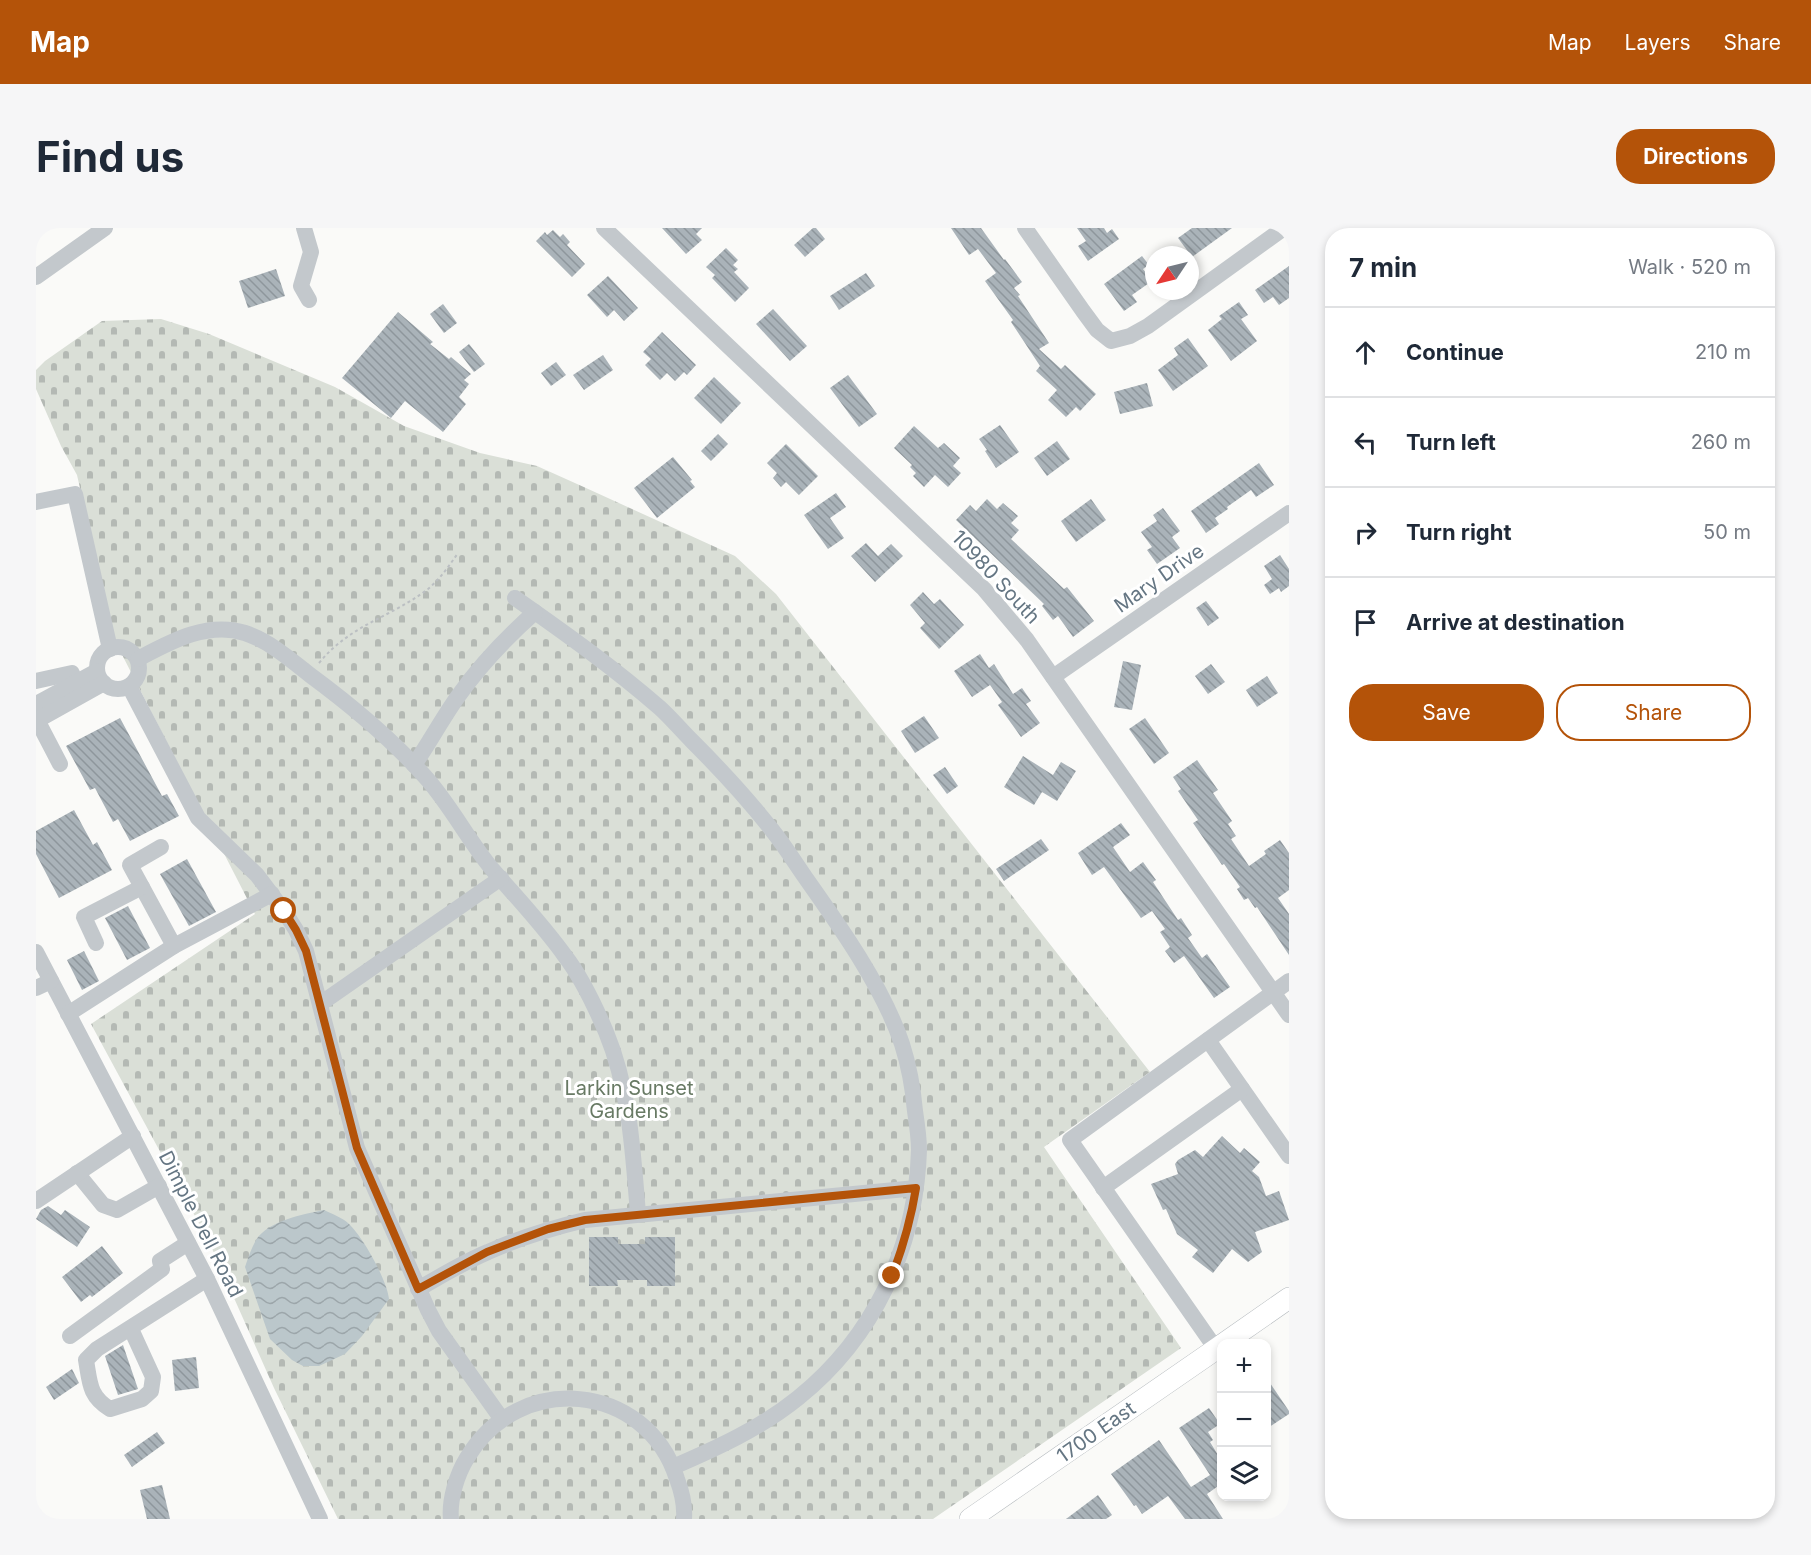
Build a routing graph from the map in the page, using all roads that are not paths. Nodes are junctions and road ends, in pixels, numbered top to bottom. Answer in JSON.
{"nodes":[{"id":1,"x":105,"y":228,"type":"edge"},
{"id":2,"x":304,"y":228,"type":"edge"},
{"id":3,"x":604,"y":228,"type":"edge"},
{"id":4,"x":1024,"y":228,"type":"edge"},
{"id":5,"x":1284,"y":228,"type":"edge"},
{"id":6,"x":1264,"y":234,"type":"edge"},
{"id":7,"x":36,"y":277,"type":"edge"},
{"id":8,"x":309,"y":300,"type":"dead end"},
{"id":9,"x":36,"y":502,"type":"edge"},
{"id":10,"x":1289,"y":513,"type":"edge"},
{"id":11,"x":515,"y":598,"type":"dead end"},
{"id":12,"x":535,"y":612,"type":"junction"},
{"id":13,"x":110,"y":649,"type":"junction"},
{"id":14,"x":138,"y":659,"type":"junction"},
{"id":15,"x":101,"y":677,"type":"junction"},
{"id":16,"x":1053,"y":677,"type":"junction"},
{"id":17,"x":36,"y":681,"type":"edge"},
{"id":18,"x":76,"y":684,"type":"junction"},
{"id":19,"x":129,"y":686,"type":"junction"},
{"id":20,"x":36,"y":716,"type":"edge"},
{"id":21,"x":60,"y":764,"type":"dead end"},
{"id":22,"x":414,"y":765,"type":"junction"},
{"id":23,"x":162,"y":847,"type":"dead end"},
{"id":24,"x":501,"y":878,"type":"junction"},
{"id":25,"x":142,"y":887,"type":"junction"},
{"id":26,"x":272,"y":894,"type":"junction"},
{"id":27,"x":96,"y":943,"type":"dead end"},
{"id":28,"x":174,"y":946,"type":"junction"},
{"id":29,"x":36,"y":952,"type":"edge"},
{"id":30,"x":1289,"y":981,"type":"edge"},
{"id":31,"x":44,"y":984,"type":"edge"},
{"id":32,"x":1274,"y":993,"type":"junction"},
{"id":33,"x":320,"y":1004,"type":"junction"},
{"id":34,"x":68,"y":1014,"type":"junction"},
{"id":35,"x":1289,"y":1015,"type":"edge"},
{"id":36,"x":1208,"y":1040,"type":"junction"},
{"id":37,"x":1242,"y":1089,"type":"junction"},
{"id":38,"x":133,"y":1136,"type":"junction"},
{"id":39,"x":1289,"y":1156,"type":"edge"},
{"id":40,"x":77,"y":1173,"type":"junction"},
{"id":41,"x":159,"y":1186,"type":"junction"},
{"id":42,"x":916,"y":1188,"type":"junction"},
{"id":43,"x":1103,"y":1188,"type":"junction"},
{"id":44,"x":36,"y":1201,"type":"edge"},
{"id":45,"x":638,"y":1214,"type":"junction"},
{"id":46,"x":188,"y":1243,"type":"junction"},
{"id":47,"x":207,"y":1279,"type":"junction"},
{"id":48,"x":418,"y":1289,"type":"junction"},
{"id":49,"x":1289,"y":1298,"type":"edge"},
{"id":50,"x":131,"y":1329,"type":"junction"},
{"id":51,"x":70,"y":1336,"type":"dead end"},
{"id":52,"x":1230,"y":1339,"type":"edge"},
{"id":53,"x":1217,"y":1342,"type":"edge"},
{"id":54,"x":1217,"y":1348,"type":"edge"},
{"id":55,"x":501,"y":1418,"type":"junction"},
{"id":56,"x":674,"y":1467,"type":"junction"},
{"id":57,"x":980,"y":1516,"type":"edge"},
{"id":58,"x":320,"y":1519,"type":"edge"},
{"id":59,"x":451,"y":1519,"type":"edge"},
{"id":60,"x":684,"y":1519,"type":"edge"}],
"edges":[{"from":1,"to":7,"type":"street"},
{"from":2,"to":8,"type":"street"},
{"from":3,"to":16,"type":"street","name":"10980 South"},
{"from":4,"to":6,"type":"street"},
{"from":5,"to":6,"type":"street"},
{"from":9,"to":13,"type":"street"},
{"from":10,"to":16,"type":"street","name":"Mary Drive"},
{"from":11,"to":12,"type":"street"},
{"from":12,"to":22,"type":"street"},
{"from":12,"to":42,"type":"street"},
{"from":13,"to":14,"type":"street"},
{"from":13,"to":15,"type":"street"},
{"from":14,"to":19,"type":"street"},
{"from":14,"to":22,"type":"street"},
{"from":15,"to":18,"type":"street"},
{"from":15,"to":19,"type":"street"},
{"from":16,"to":32,"type":"street","name":"10980 South"},
{"from":17,"to":18,"type":"street"},
{"from":18,"to":20,"type":"street"},
{"from":19,"to":26,"type":"street"},
{"from":20,"to":21,"type":"street"},
{"from":22,"to":24,"type":"street"},
{"from":23,"to":25,"type":"street"},
{"from":24,"to":33,"type":"street"},
{"from":24,"to":45,"type":"street"},
{"from":25,"to":27,"type":"street"},
{"from":25,"to":28,"type":"street"},
{"from":26,"to":28,"type":"street"},
{"from":26,"to":33,"type":"street"},
{"from":28,"to":34,"type":"street"},
{"from":29,"to":31,"type":"street","name":"Dimple Dell Road"},
{"from":30,"to":32,"type":"street"},
{"from":31,"to":34,"type":"street","name":"Dimple Dell Road"},
{"from":32,"to":35,"type":"street","name":"10980 South"},
{"from":32,"to":36,"type":"street"},
{"from":33,"to":48,"type":"street"},
{"from":34,"to":38,"type":"street","name":"Dimple Dell Road"},
{"from":36,"to":37,"type":"street"},
{"from":36,"to":43,"type":"street"},
{"from":37,"to":39,"type":"street"},
{"from":37,"to":43,"type":"street"},
{"from":38,"to":40,"type":"street"},
{"from":38,"to":41,"type":"street","name":"Dimple Dell Road"},
{"from":40,"to":41,"type":"street"},
{"from":40,"to":44,"type":"street"},
{"from":41,"to":46,"type":"street","name":"Dimple Dell Road"},
{"from":42,"to":45,"type":"street"},
{"from":42,"to":56,"type":"street"},
{"from":43,"to":53,"type":"street"},
{"from":45,"to":48,"type":"street"},
{"from":46,"to":47,"type":"street","name":"Dimple Dell Road"},
{"from":46,"to":51,"type":"street"},
{"from":47,"to":50,"type":"street"},
{"from":47,"to":58,"type":"street","name":"Dimple Dell Road"},
{"from":48,"to":55,"type":"street"},
{"from":49,"to":52,"type":"main road","name":"1700 East"},
{"from":50,"to":50,"type":"street"},
{"from":54,"to":57,"type":"main road","name":"1700 East"},
{"from":55,"to":56,"type":"street"},
{"from":55,"to":59,"type":"street"},
{"from":56,"to":60,"type":"street"}]}
